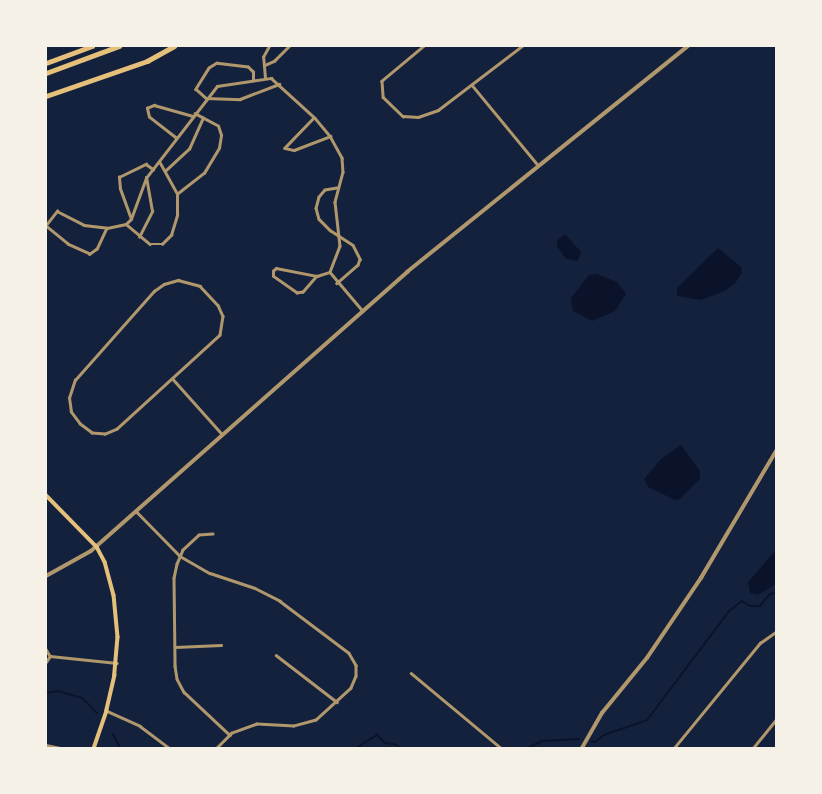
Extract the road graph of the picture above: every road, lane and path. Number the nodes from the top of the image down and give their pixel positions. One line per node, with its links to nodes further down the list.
1 (92, 46): 11 (highway)
2 (119, 46): 13 (highway)
3 (162, 46): 10 (highway)
4 (174, 46): 10 (highway)
5 (270, 46): 12 (street)
6 (289, 46): 12 (street)
7 (424, 46): 17 (street)
8 (522, 46): 17 (street)
9 (688, 46): 26 (street)
10 (156, 56): 18 (highway)
11 (46, 63)
12 (265, 65): 14 (street)
13 (46, 74)
14 (265, 78): 15 (street); 16 (street)
15 (253, 79): 19 (street); 19 (street)
16 (279, 84): 19 (street); 22 (street)
17 (472, 85): 26 (street)
18 (46, 96)
19 (206, 98): 20 (street)
20 (194, 115): 21 (street); 24 (street); 24 (street)
21 (203, 118): 28 (street); 31 (street)
22 (315, 118): 23 (street); 23 (street)
23 (330, 136): 30 (street)
24 (177, 138): 25 (street)
25 (160, 163): 27 (street); 28 (street)
26 (538, 165): 41 (street)
27 (153, 169): 29 (street); 32 (street)
28 (165, 171): 31 (street)
29 (146, 178): 32 (street); 37 (street)
30 (338, 187): 36 (street); 36 (street)
31 (177, 194): 37 (street)
32 (131, 219): 33 (street)
33 (126, 224): 35 (street); 37 (street)
34 (46, 226): 35 (street); 35 (street)
35 (107, 228)
36 (341, 236): 38 (street); 40 (street)
37 (139, 238)
38 (330, 272): 39 (street); 40 (street)
39 (317, 276): 39 (street)
40 (337, 283): 41 (street)
41 (363, 311): 43 (street)
42 (173, 379): 42 (street); 43 (street)
43 (222, 434): 46 (street)
44 (776, 451): 70 (street)
45 (46, 495): 48 (main road)
46 (136, 511): 48 (street); 49 (street)
47 (213, 534): 49 (street)
48 (97, 547): 50 (street); 58 (main road)
49 (180, 556): 53 (street); 60 (street)
50 (46, 576)
51 (776, 632): 71 (street)
52 (221, 645): 53 (street)
53 (175, 646): 63 (street)
54 (46, 649): 56 (street)
55 (276, 655): 60 (street)
56 (50, 656): 57 (street); 58 (street)
57 (46, 662)
58 (117, 663): 61 (main road)
59 (411, 673): 69 (street)
60 (337, 702): 63 (street)
61 (107, 711): 66 (main road); 67 (street)
62 (776, 720): 72 (street)
63 (230, 735): 68 (street)
64 (46, 746): 65 (street)
65 (60, 748)
66 (94, 748)
67 (169, 748)
68 (216, 748)
69 (500, 748)
70 (582, 748)
71 (674, 748)
72 (753, 748)

